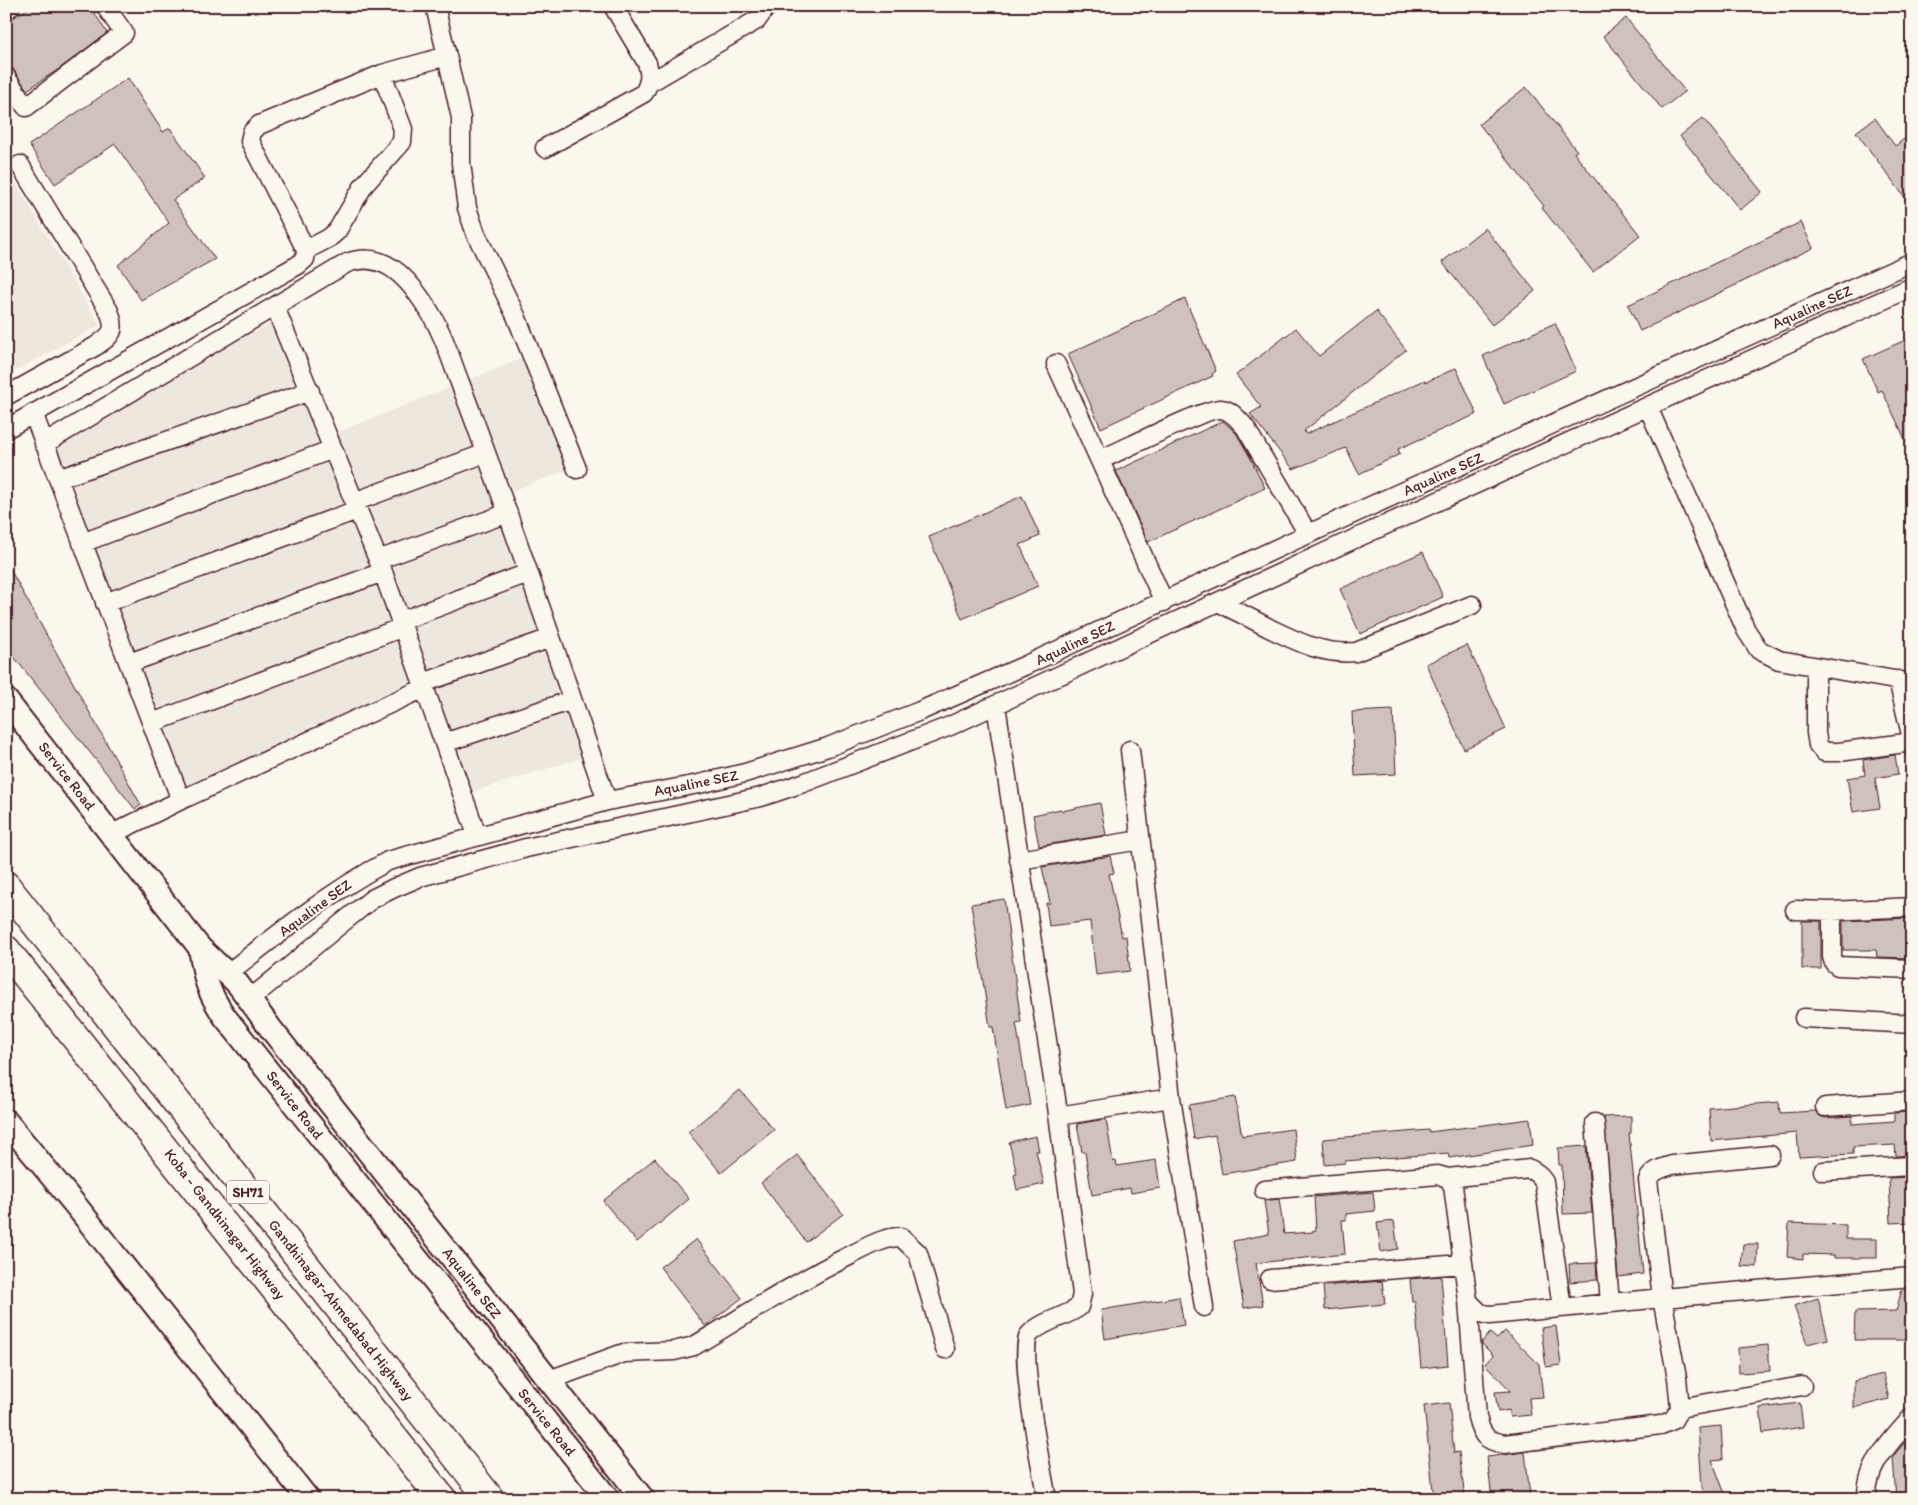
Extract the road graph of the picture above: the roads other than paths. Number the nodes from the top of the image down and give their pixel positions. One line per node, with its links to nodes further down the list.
1 (11, 6): 6 (street)
2 (105, 6): 9 (street)
3 (435, 6): 7 (street)
4 (613, 6): 10 (street)
5 (767, 6): 10 (street)
6 (6, 10)
7 (447, 56): 8 (street); 27 (street)
8 (382, 74): 13 (street); 13 (street)
9 (6, 78)
10 (649, 83): 11 (street)
11 (545, 148)
12 (20, 165): 19 (street)
13 (306, 250): 21 (street)
14 (1912, 262): 31 (street, Aqualine SEZ)
15 (1912, 287): 20 (street)
16 (274, 307): 18 (street); 23 (street); 25 (street)
17 (1056, 364): 26 (street)
18 (310, 392): 24 (street); 28 (street)
19 (6, 396)
20 (1648, 407): 36 (street); 42 (street)
21 (33, 413): 22 (street); 23 (street)
22 (6, 429)
23 (44, 444): 28 (street)
24 (333, 449): 29 (street); 32 (street)
25 (486, 452): 29 (street); 30 (street)
26 (1100, 460): 31 (street); 35 (street)
27 (578, 469)
28 (58, 479): 32 (street)
29 (356, 506): 33 (street); 37 (street)
30 (508, 514): 33 (street); 34 (street)
31 (1308, 534): 35 (street, Aqualine SEZ)
32 (82, 543): 37 (street)
33 (380, 566): 39 (street); 41 (street)
34 (528, 573): 39 (street); 40 (street)
35 (1164, 602): 53 (street, Aqualine SEZ)
36 (1218, 602): 38 (street); 47 (street)
37 (106, 603): 41 (street)
38 (1472, 605)
39 (402, 624): 44 (street); 48 (street)
40 (551, 638): 44 (street); 46 (street)
41 (129, 663): 48 (street)
42 (1816, 667): 43 (street); 49 (street)
43 (1905, 682): 49 (street)
44 (423, 686): 50 (street); 52 (street)
45 (6, 700): 54 (street, Service Road)
46 (572, 700): 50 (street); 53 (street)
47 (996, 705): 57 (street); 66 (street)
48 (152, 723): 52 (street)
49 (1912, 740)
50 (444, 744): 55 (street)
51 (1130, 750): 56 (street)
52 (181, 800): 54 (street)
53 (607, 801): 55 (street, Aqualine SEZ)
54 (112, 834): 62 (street, Service Road)
55 (477, 835): 65 (street, Aqualine SEZ)
56 (1140, 840): 57 (street); 69 (street)
57 (1019, 860): 72 (street)
58 (6, 886): 95 (main road, Gandhinagar-Ahmedabad Highway / SH71)
59 (1912, 906): 61 (street)
60 (1795, 910): 61 (street)
61 (1832, 911): 64 (street)
62 (200, 948): 65 (street, Aqualine SEZ); 96 (street, Service Road)
63 (6, 950): 94 (main road, Koba - Gandhinagar Highway / SH71)
64 (1912, 969)
65 (227, 974): 66 (street, Aqualine SEZ)
66 (249, 1000): 89 (street, Aqualine SEZ)
67 (1804, 1018): 68 (street)
68 (1912, 1024)
69 (1171, 1098): 72 (street); 86 (street)
70 (1912, 1101): 71 (street)
71 (1825, 1107)
72 (1058, 1116): 98 (street)
73 (6, 1122): 93 (street)
74 (1595, 1123): 85 (street)
75 (1770, 1155): 83 (street)
76 (1912, 1166): 77 (street)
77 (1823, 1171)
78 (1448, 1178): 79 (street); 80 (street); 87 (street)
79 (1264, 1190)
80 (1462, 1264): 82 (street); 84 (street)
81 (1912, 1278): 83 (street)
82 (1270, 1279)
83 (1662, 1298): 85 (street); 91 (street)
84 (1468, 1302): 87 (street); 91 (street)
85 (1610, 1303): 87 (street)
86 (1204, 1307)
87 (1562, 1308)
88 (945, 1349): 89 (street)
89 (549, 1380): 97 (street, Aqualine SEZ)
90 (1802, 1386): 91 (street)
91 (1680, 1408)
92 (1912, 1417): 99 (street)
93 (308, 1499)
94 (442, 1499)
95 (490, 1499)
96 (608, 1499)
97 (643, 1499)
98 (1046, 1499)
99 (1867, 1499)

